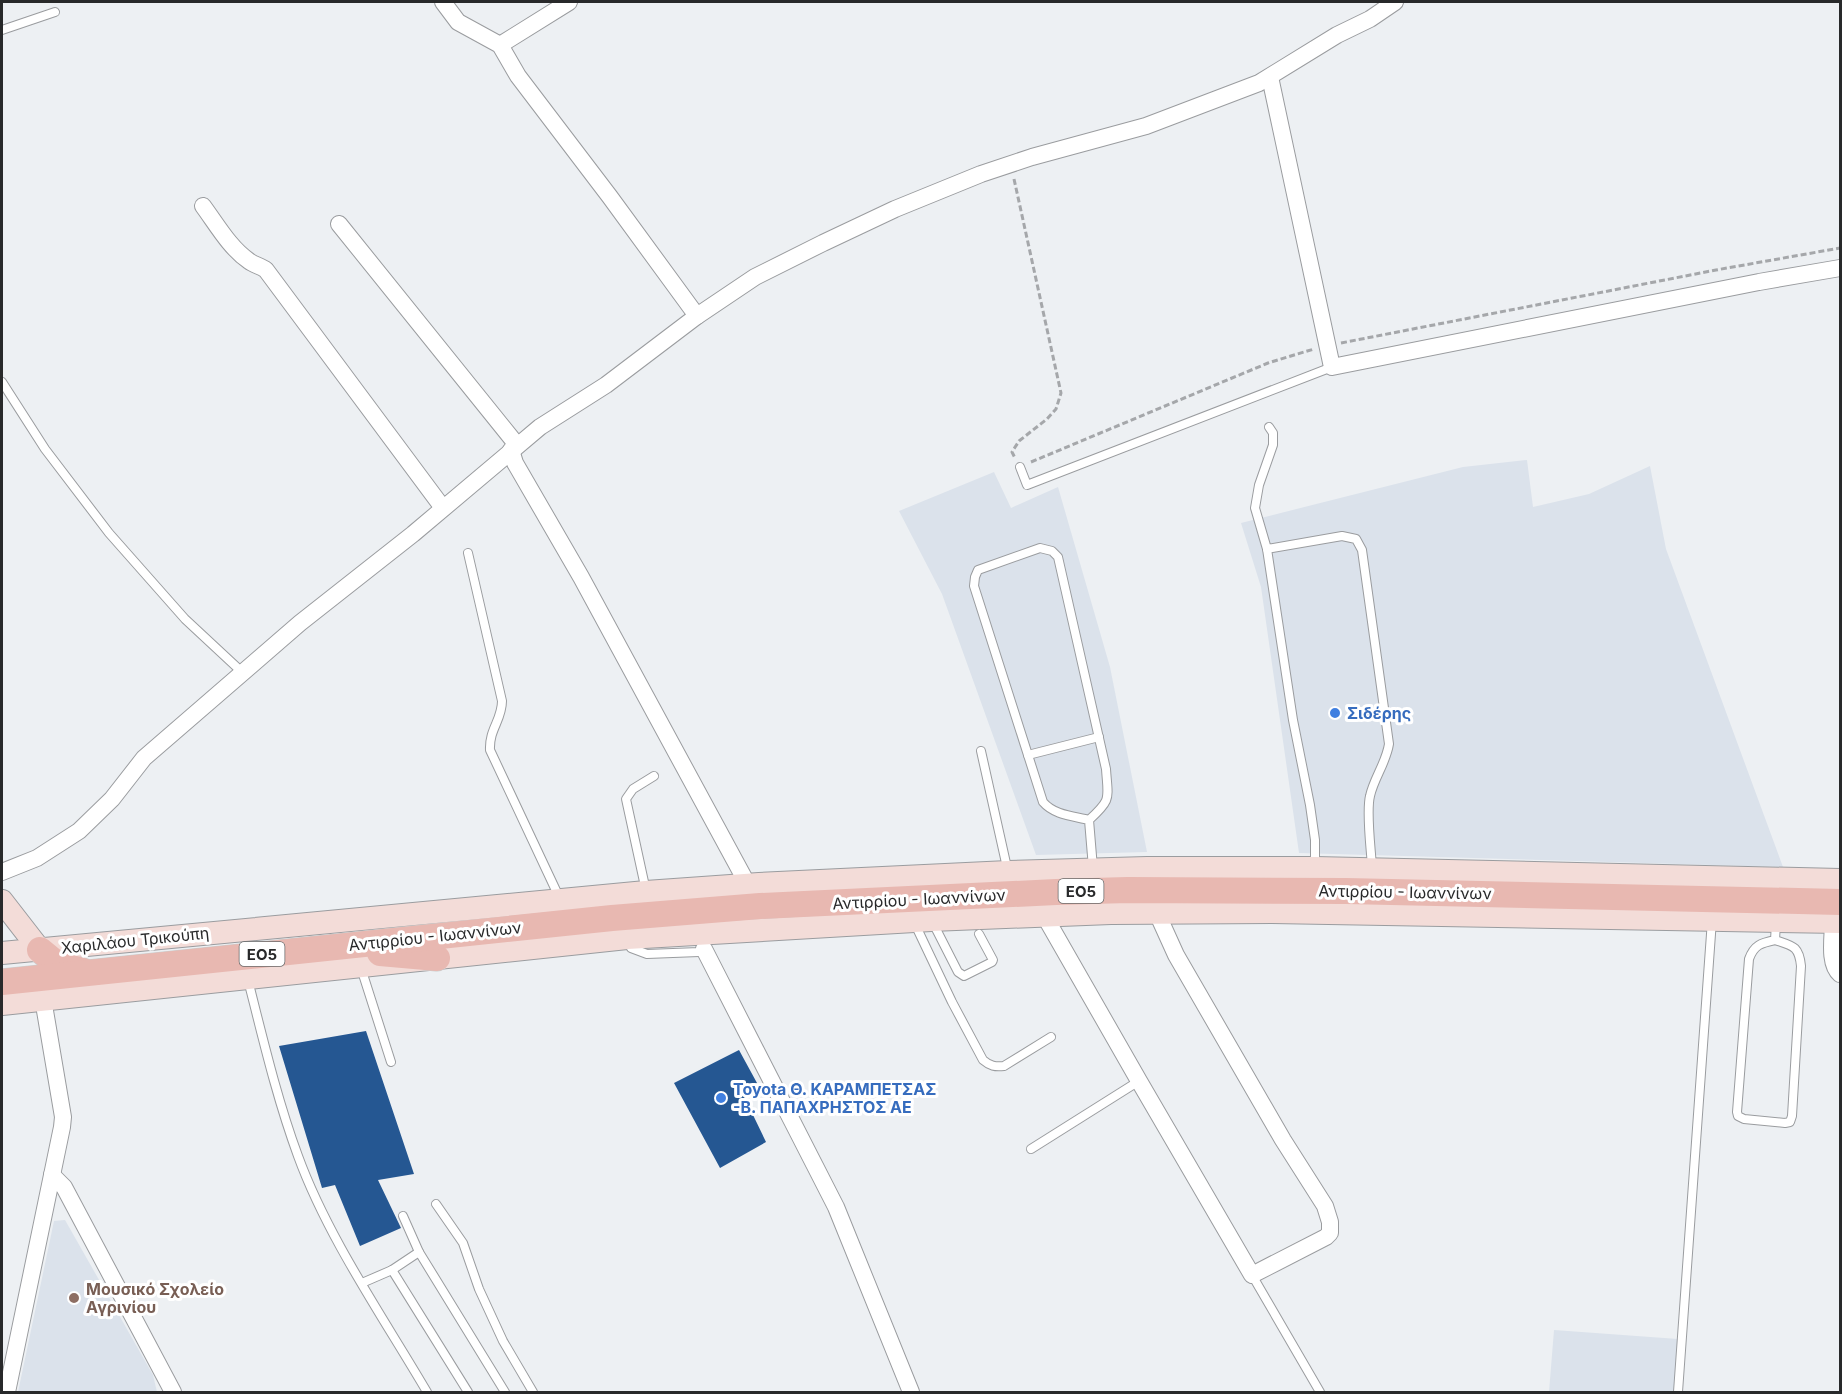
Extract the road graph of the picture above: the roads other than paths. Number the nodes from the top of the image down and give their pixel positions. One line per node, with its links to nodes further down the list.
1 (443, 2): 6 (street)
2 (569, 2): 6 (street)
3 (1395, 2): 7 (street)
4 (55, 12): 5 (lane)
5 (2, 30)
6 (500, 45): 11 (street)
7 (1270, 77): 11 (street); 12 (street)
8 (203, 206): 17 (street)
9 (339, 224): 15 (street)
10 (1840, 268): 12 (street)
11 (697, 316): 15 (street)
12 (1332, 367): 16 (lane)
13 (2, 382): 20 (lane)
14 (1269, 427): 18 (lane)
15 (514, 448): 17 (street); 32 (street)
16 (1020, 467)
17 (443, 508): 20 (street)
18 (1266, 549): 26 (lane); 27 (lane)
19 (468, 553): 34 (lane)
20 (243, 673): 29 (street)
21 (1099, 737): 23 (lane); 23 (lane); 25 (lane)
22 (981, 751): 30 (lane)
23 (1028, 755): 25 (lane)
24 (654, 776): 33 (lane)
25 (1089, 820): 28 (lane)
26 (1315, 868): 27 (street, Χαριλάου Τρικούπη); 28 (street, Χαριλάου Τρικούπη)
27 (1372, 869): 31 (street, Χαριλάου Τρικούπη)
28 (1093, 870): 30 (street, Χαριλάου Τρικούπη)
29 (2, 872)
30 (1008, 872): 32 (street, Χαριλάου Τρικούπη)
31 (1840, 880)
32 (748, 885): 33 (street, Χαριλάου Τρικούπη)
33 (646, 892): 34 (street, Χαριλάου Τρικούπη)
34 (560, 899): 45 (street, Χαριλάου Τρικούπη)
35 (2, 901): 45 (street)
36 (1157, 913): 37 (street); 39 (street); 64 (street)
37 (1044, 915): 40 (street); 57 (street)
38 (1838, 915): 41 (street); 44 (main road, Αντιρρίου - Ιωαννίνων / ΕΟ5); 50 (street)
39 (1712, 920): 41 (street); 74 (lane)
40 (922, 921): 42 (lane); 43 (street); 55 (lane)
41 (1775, 931): 41 (lane)
42 (979, 934)
43 (706, 941): 47 (street); 72 (street)
44 (323, 948): 47 (main road); 49 (main road, Αντιρρίου - Ιωαννίνων / ΕΟ5)
45 (40, 950): 46 (street, Χαριλάου Τρικούπη); 49 (main road)
46 (2, 953)
47 (437, 958): 48 (street)
48 (361, 967): 51 (street); 56 (lane)
49 (89, 973): 52 (main road, Αντιρρίου - Ιωαννίνων / ΕΟ5)
50 (1840, 974)
51 (248, 978): 53 (street); 65 (lane)
52 (2, 982)
53 (43, 999): 54 (street); 59 (street)
54 (2, 1004)
55 (1051, 1037)
56 (391, 1062)
57 (1138, 1082): 58 (lane); 64 (street)
58 (1031, 1149)
59 (52, 1175): 66 (street); 67 (street)
60 (436, 1204): 71 (lane)
61 (403, 1216): 62 (lane)
62 (419, 1252): 63 (lane); 70 (lane)
63 (392, 1269): 65 (lane); 69 (lane)
64 (1252, 1275): 73 (lane)
65 (362, 1283): 68 (lane)
66 (6, 1392)
67 (173, 1392)
68 (427, 1392)
69 (468, 1392)
70 (505, 1392)
71 (533, 1392)
72 (911, 1392)
73 (1320, 1392)
74 (1678, 1392)

